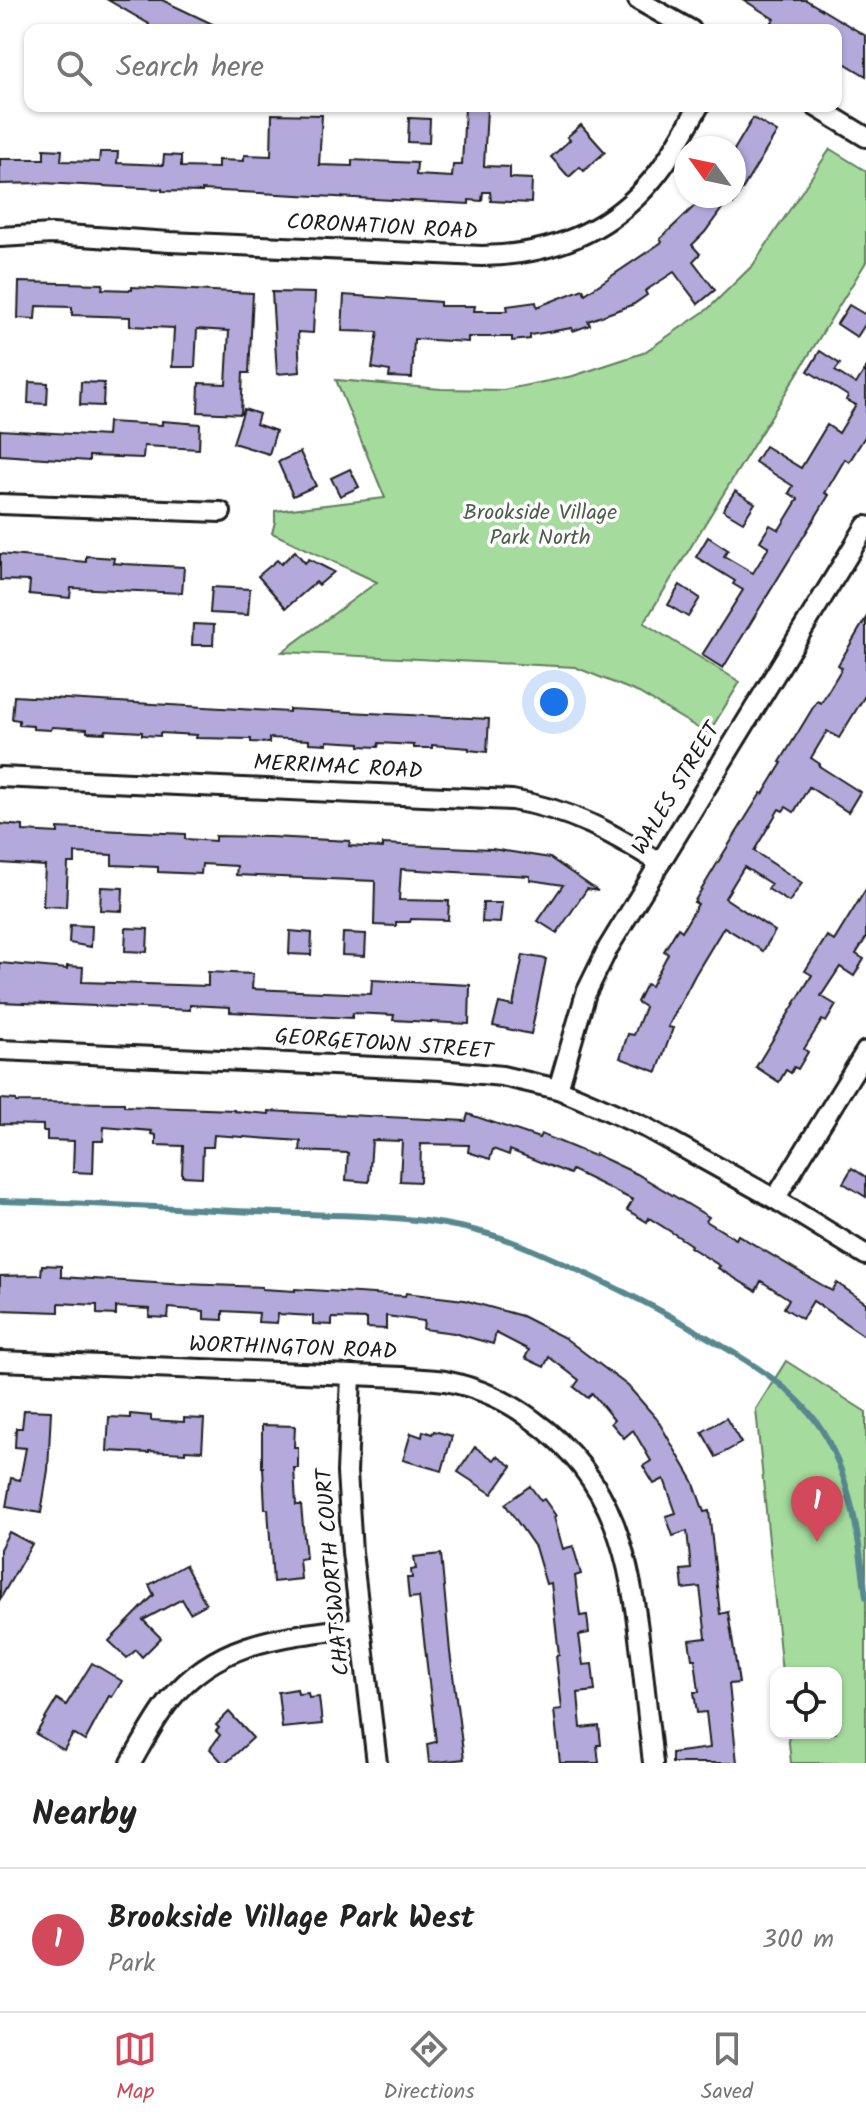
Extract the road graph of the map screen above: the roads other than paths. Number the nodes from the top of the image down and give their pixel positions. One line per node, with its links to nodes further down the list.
1 (638, 0): 2 (street)
2 (680, 24)
3 (695, 112): 6 (street, CORONATION ROAD)
4 (825, 112): 5 (street)
5 (866, 137)
6 (0, 237)
7 (0, 504): 8 (street)
8 (221, 512)
9 (866, 526): 11 (street, WALES STREET)
10 (0, 777): 11 (street, MERRIMAC ROAD)
11 (660, 863): 14 (street, WALES STREET)
12 (0, 1050): 14 (street, GEORGETOWN STREET)
13 (866, 1051): 15 (street)
14 (558, 1089): 15 (street, GEORGETOWN STREET)
15 (775, 1199): 16 (street, GEORGETOWN STREET)
16 (866, 1255)
17 (0, 1361): 18 (street, WORTHINGTON ROAD)
18 (351, 1376): 19 (street, CHATSWORTH COURT); 22 (street, WORTHINGTON ROAD)
19 (361, 1627): 20 (street); 21 (street, CHATSWORTH COURT)
20 (131, 1763)
21 (377, 1763)
22 (653, 1763)

